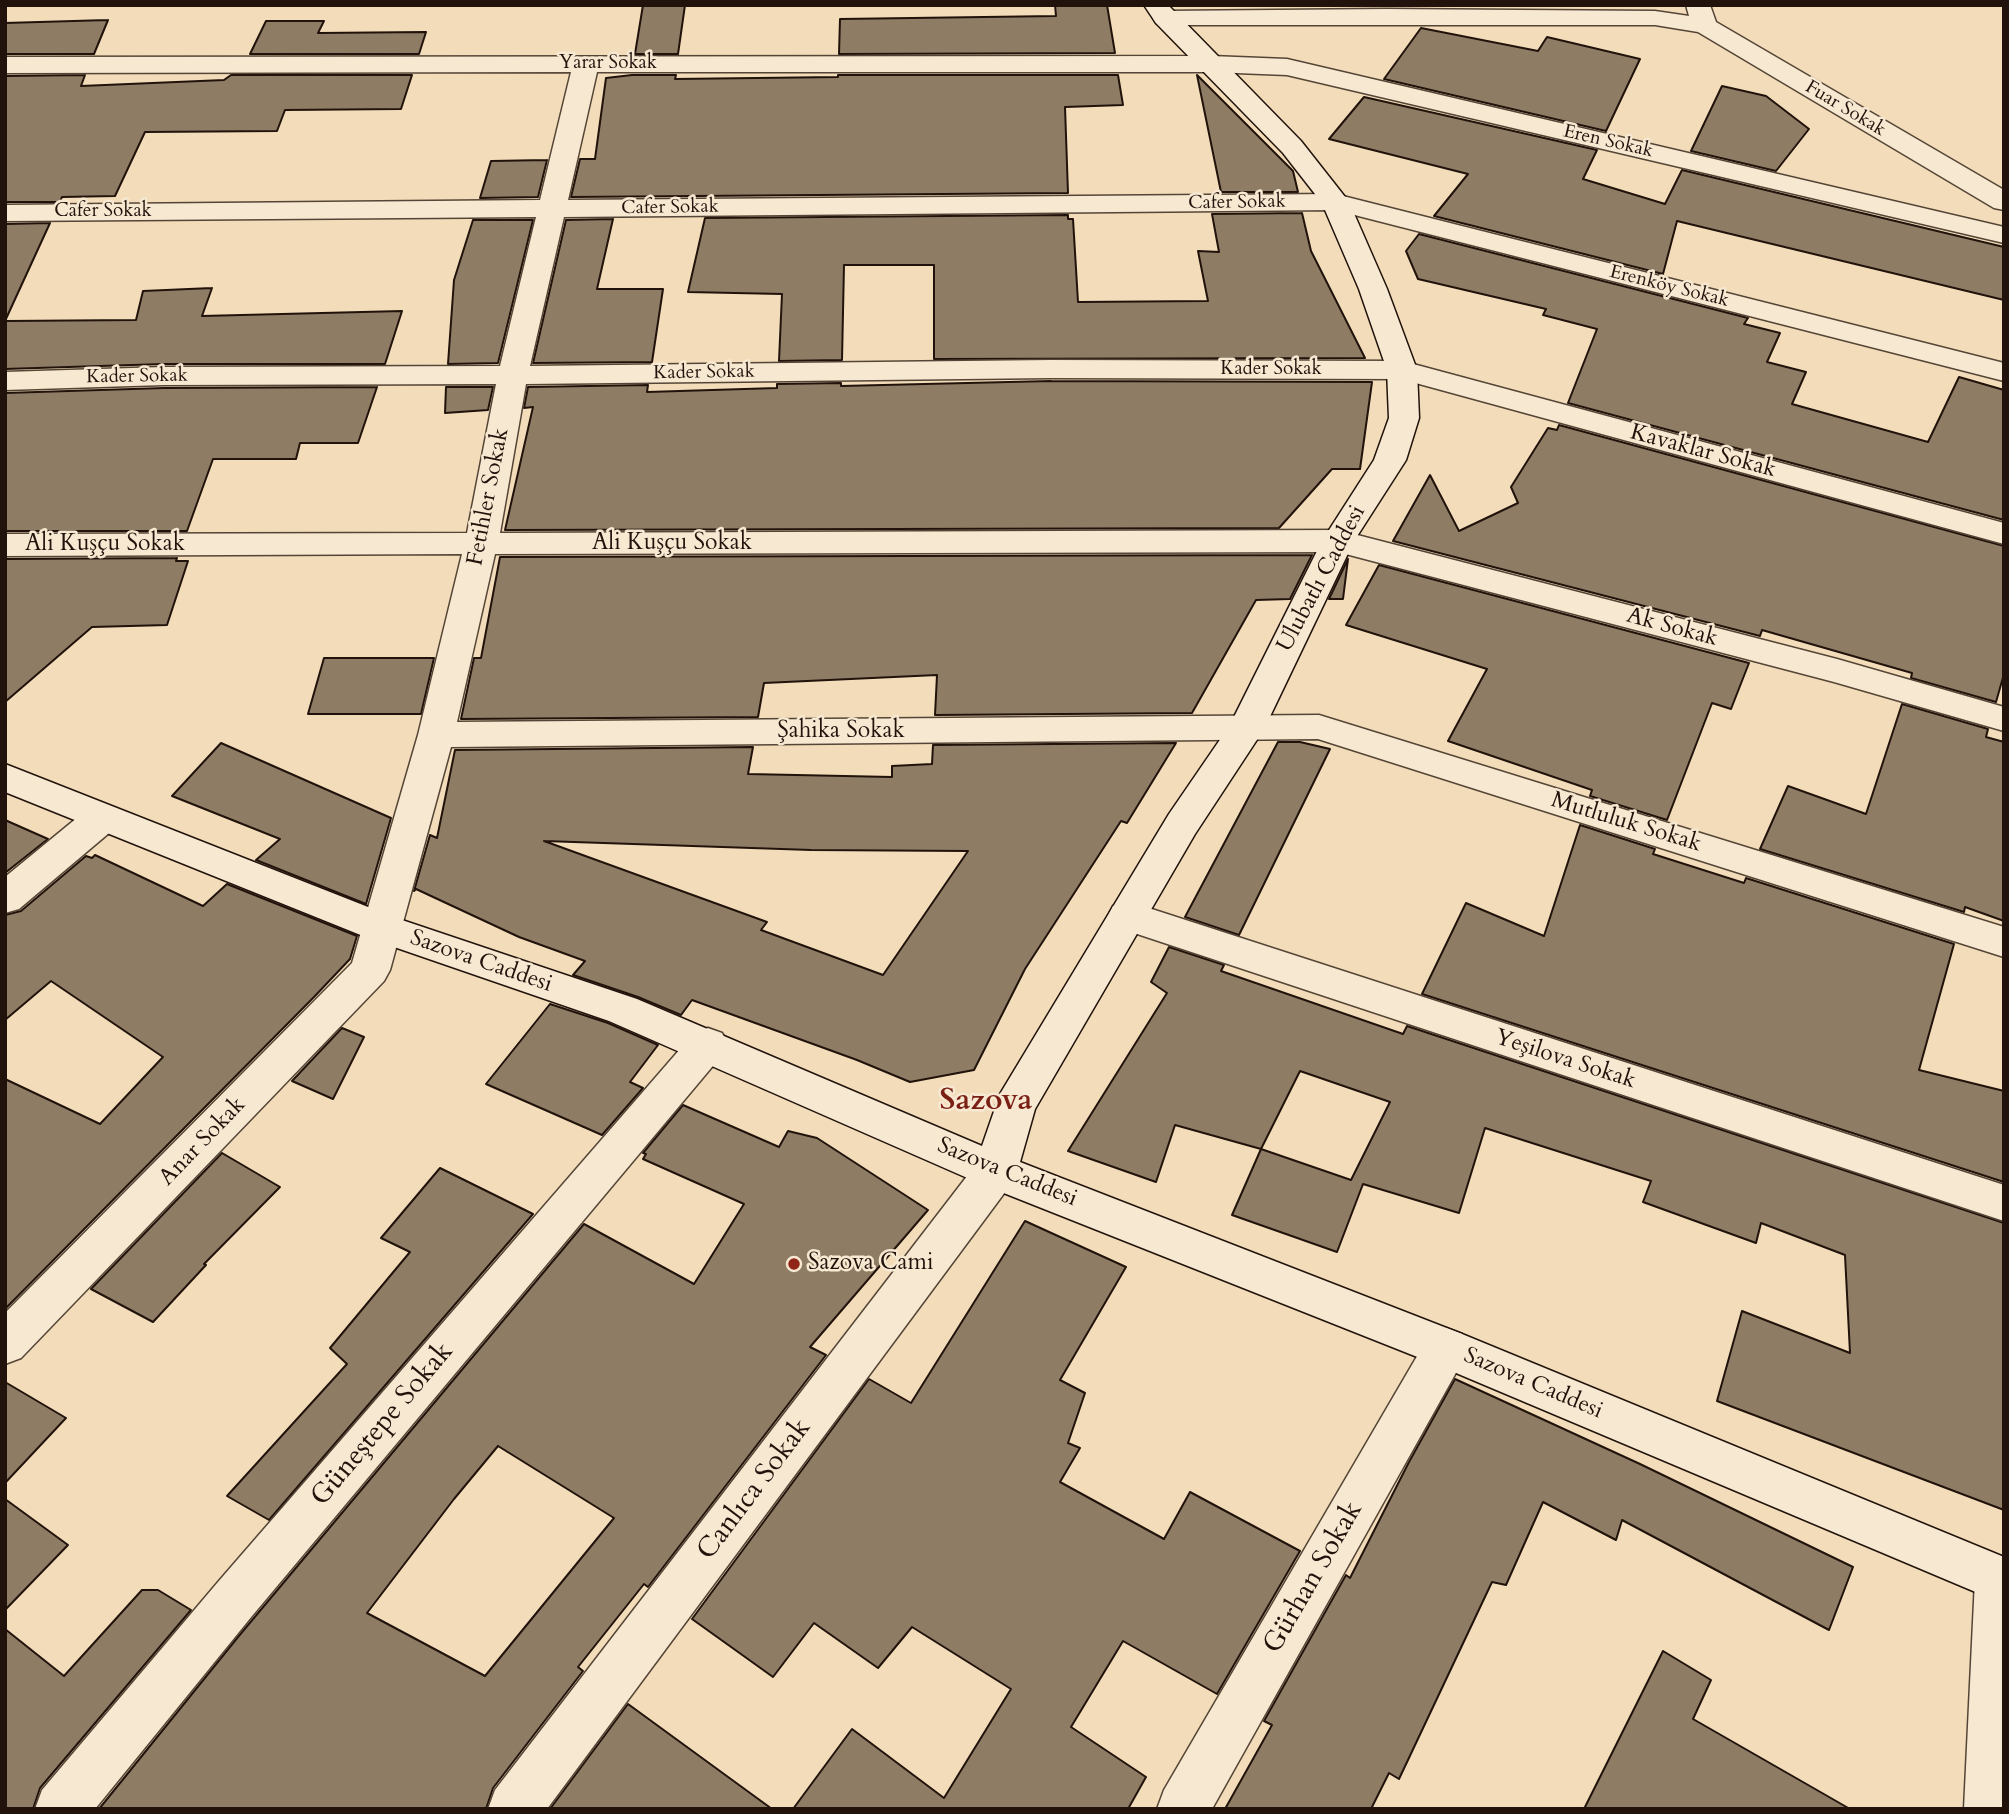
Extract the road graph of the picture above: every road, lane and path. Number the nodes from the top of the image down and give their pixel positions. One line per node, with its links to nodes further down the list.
1 (1161, 12): 2 (street); 5 (street, Ulubatlı Caddesi)
2 (1387, 16): 3 (street); 7 (street)
3 (1701, 16): 9 (street, Fuar Sokak)
4 (586, 64): 5 (street, Yarar Sokak); 6 (street, Yarar Sokak); 10 (street, Fetihler Sokak)
5 (1210, 64): 7 (street, Eren Sokak); 8 (street, Ulubatlı Caddesi)
6 (5, 65)
7 (1287, 67): 12 (street, Eren Sokak)
8 (1335, 202): 10 (street, Cafer Sokak); 13 (street, Ulubatlı Caddesi); 14 (street, Erenköy Sokak)
9 (2004, 202)
10 (553, 209): 11 (street, Cafer Sokak); 15 (street, Fetihler Sokak)
11 (5, 213)
12 (2004, 235)
13 (1402, 370): 15 (street, Kader Sokak); 17 (street, Kavaklar Sokak); 18 (street, Ulubatlı Caddesi)
14 (2004, 372)
15 (513, 375): 16 (street, Kader Sokak); 20 (street, Fetihler Sokak)
16 (5, 381)
17 (2004, 534)
18 (1338, 541): 20 (street, Ali Kuşçu Sokak); 21 (street, Ak Sokak); 22 (street, Ulubatlı Caddesi)
19 (5, 545): 20 (street, Ali Kuşçu Sokak)
20 (481, 545): 23 (street, Fetihler Sokak)
21 (2004, 719)
22 (1246, 729): 23 (street, Şahika Sokak); 27 (street, Ulubatlı Caddesi); 29 (street, Mutluluk Sokak)
23 (436, 734): 28 (street, Fetihler Sokak)
24 (5, 777): 25 (street, Sazova Caddesi)
25 (102, 818): 26 (street); 28 (street, Sazova Caddesi)
26 (5, 900)
27 (1127, 916): 31 (street, Ulubatlı Caddesi); 32 (street, Yeşilova Sokak)
28 (383, 928): 30 (street, Sazova Caddesi); 33 (street, Anar Sokak)
29 (2004, 942)
30 (708, 1044): 31 (street, Sazova Caddesi); 36 (street, Güneştepe Sokak)
31 (996, 1171): 34 (street, Sazova Caddesi); 37 (street, Canlıca Sokak)
32 (2004, 1203)
33 (5, 1345)
34 (1446, 1348): 35 (street, Sazova Caddesi); 38 (street, Gürhan Sokak)
35 (2002, 1580): 39 (street)
36 (61, 1809)
37 (514, 1809)
38 (1183, 1809)
39 (1990, 1809)

